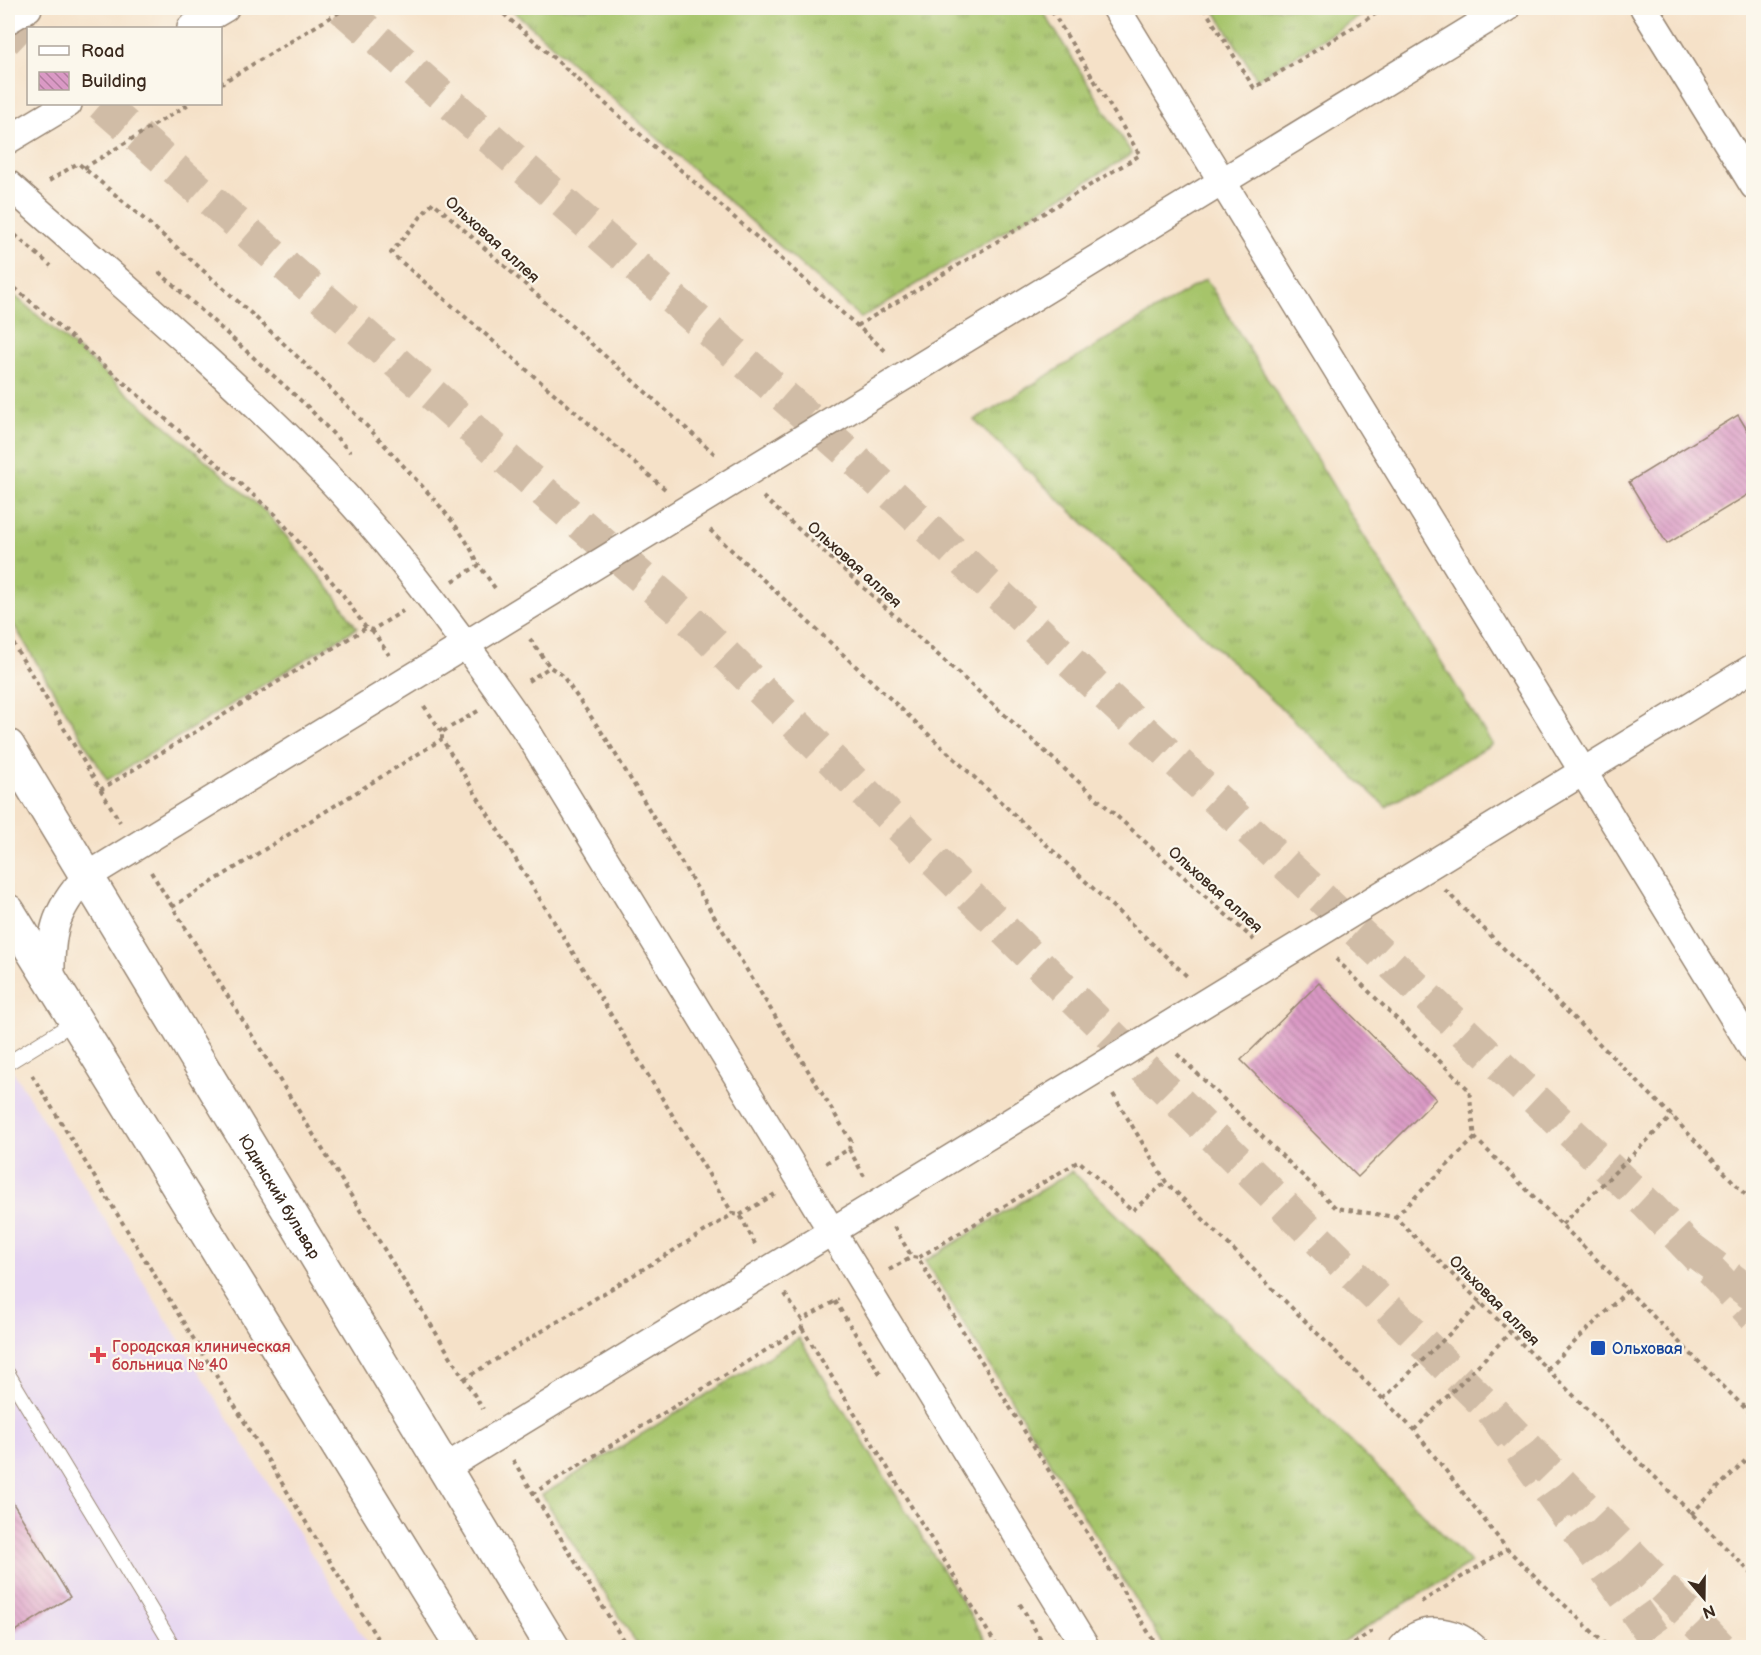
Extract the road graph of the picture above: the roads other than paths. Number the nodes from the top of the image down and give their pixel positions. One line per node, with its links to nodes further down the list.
1 (28, 8): 6 (street)
2 (225, 8): 7 (street)
3 (1116, 8): 10 (street)
4 (1506, 8): 10 (street)
5 (1644, 8): 11 (street)
6 (8, 20)
7 (193, 27)
8 (66, 105): 9 (street)
9 (8, 140)
10 (1223, 181): 13 (street); 16 (street)
11 (1754, 186)
12 (15, 190): 13 (street)
13 (466, 645): 17 (street); 23 (street)
14 (1754, 667): 16 (street)
15 (8, 746): 17 (street, Юдинский бульвар)
16 (1584, 771): 21 (street); 23 (street)
17 (86, 877): 19 (street); 25 (street, Юдинский бульвар)
18 (8, 911): 19 (street)
19 (51, 982): 20 (street)
20 (76, 1021): 22 (lane); 27 (street)
21 (1754, 1051)
22 (8, 1063)
23 (831, 1231): 25 (street); 29 (street)
24 (8, 1374): 26 (lane)
25 (445, 1468): 28 (street, Юдинский бульвар)
26 (174, 1647)
27 (463, 1647)
28 (553, 1647)
29 (1086, 1647)
30 (1402, 1647): 31 (street)
31 (1474, 1647)

